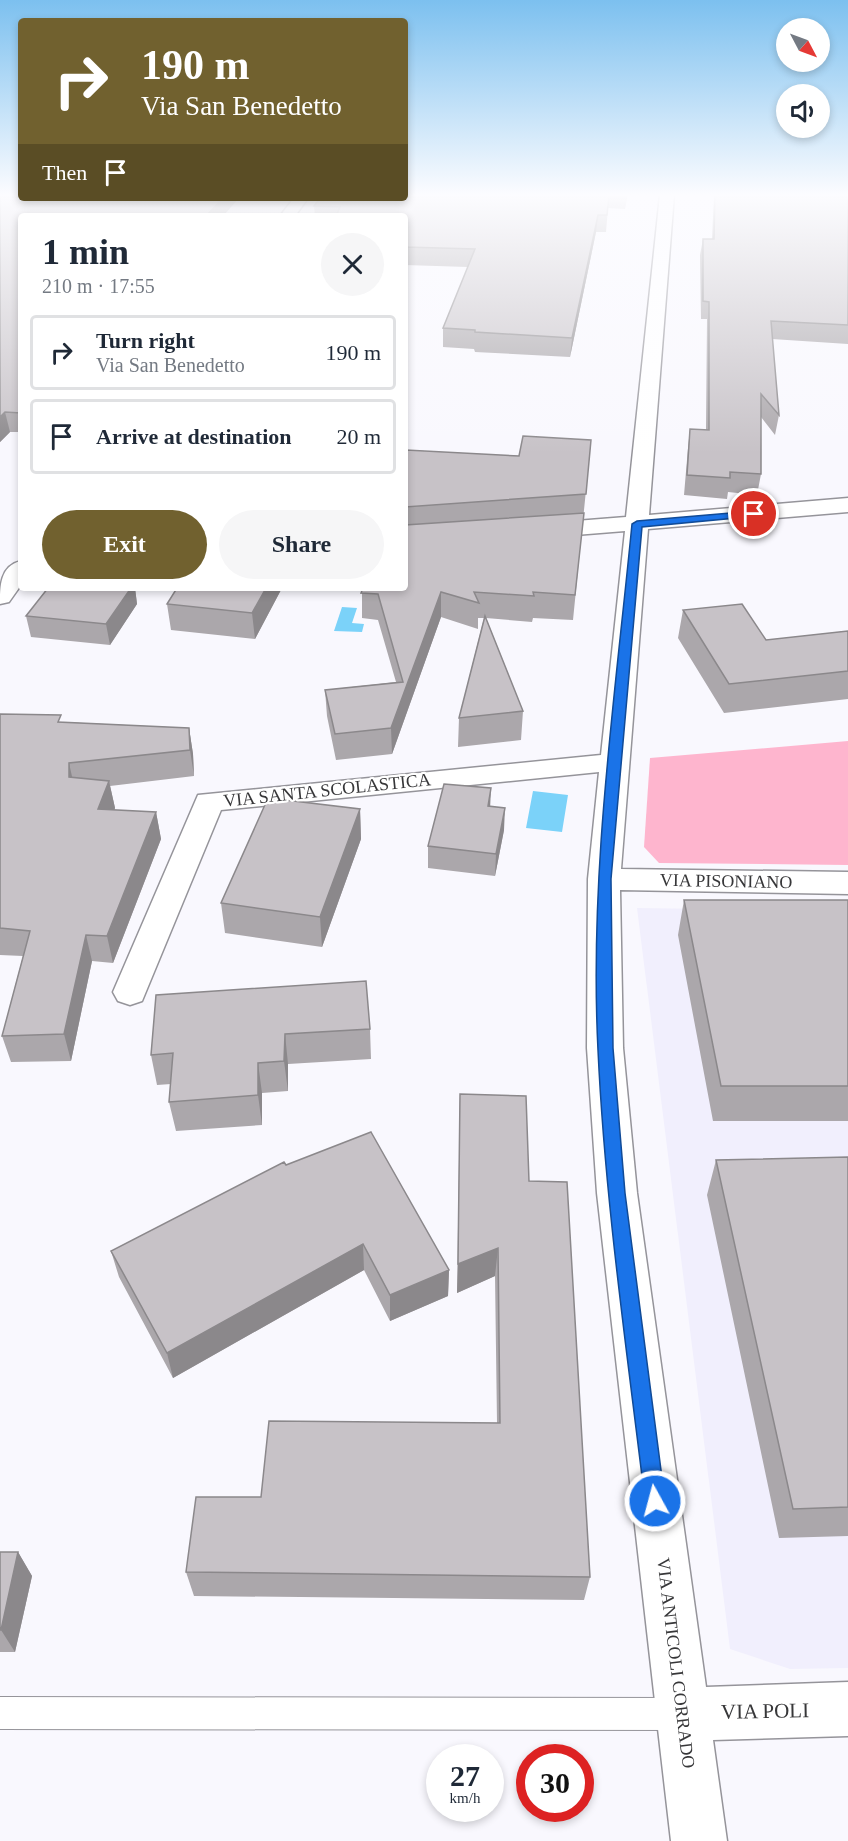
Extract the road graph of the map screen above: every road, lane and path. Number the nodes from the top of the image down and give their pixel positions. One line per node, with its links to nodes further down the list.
1 (659, 281): 3 (street, VIA ANTICOLI CORRADO)
2 (848, 505): 3 (street)
3 (637, 524): 4 (street); 7 (street, VIA ANTICOLI CORRADO)
4 (521, 532)
5 (18, 572): 6 (street)
6 (0, 597)
7 (615, 762): 8 (street, VIA ANTICOLI CORRADO); 10 (street, VIA SANTA SCOLASTICA)
8 (604, 879): 9 (street, VIA PISONIANO); 13 (street, VIA ANTICOLI CORRADO)
9 (848, 883)
10 (130, 992)
11 (848, 1709): 13 (street, VIA POLI)
12 (0, 1713): 13 (lane)
13 (681, 1714): 14 (street, VIA ANTICOLI CORRADO)
14 (699, 1841)

